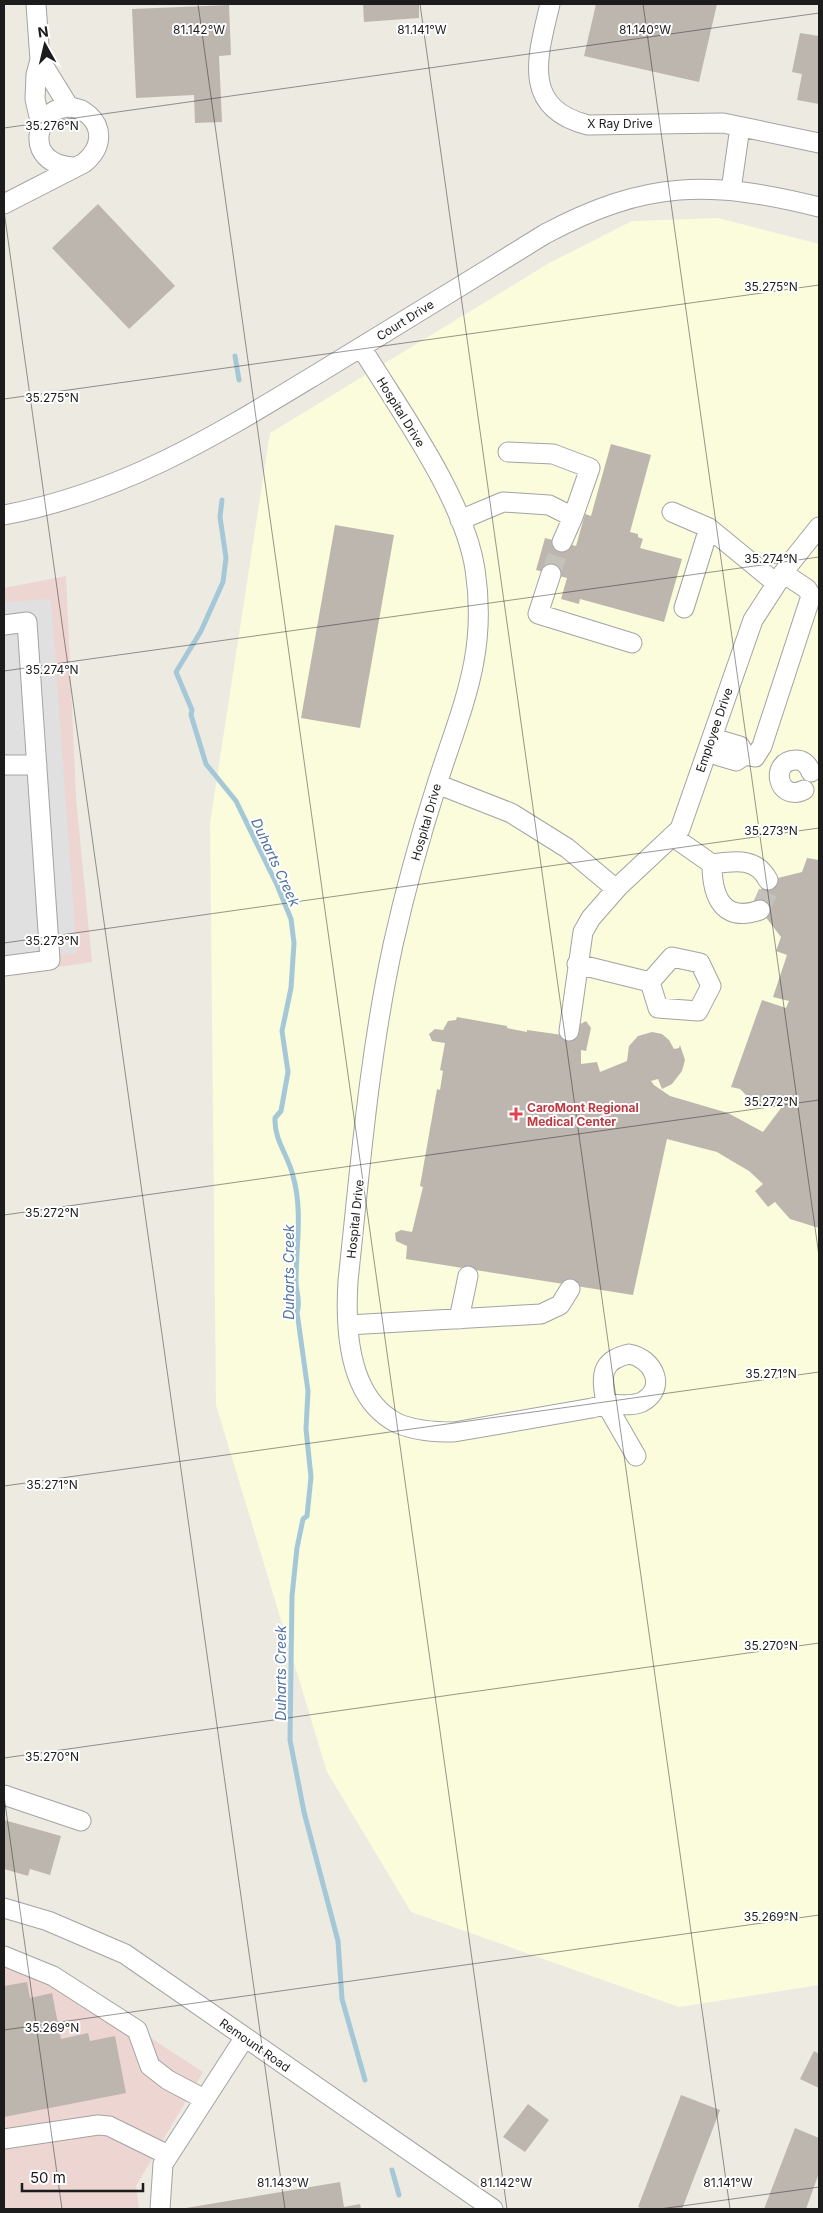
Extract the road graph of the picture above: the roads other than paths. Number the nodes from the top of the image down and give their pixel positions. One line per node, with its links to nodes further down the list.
1 (36, 4): 3 (street)
2 (550, 4): 6 (street, X Ray Drive)
3 (40, 60): 4 (street); 5 (street)
4 (69, 107): 5 (street); 9 (street)
5 (41, 125): 8 (street)
6 (740, 127): 7 (street, X Ray Drive); 10 (street)
7 (819, 143)
8 (42, 150): 9 (street); 11 (street)
9 (73, 167): 11 (street)
10 (731, 190): 13 (street, Court Drive); 14 (street, Court Drive)
11 (26, 191): 12 (street)
12 (4, 204)
13 (819, 207)
14 (361, 347): 17 (street, Court Drive); 19 (street, Hospital Drive)
15 (508, 452): 18 (street)
16 (672, 512): 21 (street)
17 (4, 515)
18 (573, 517): 19 (street); 22 (street)
19 (460, 520): 34 (street, Hospital Drive)
20 (819, 527): 24 (street, Employee Drive)
21 (709, 528): 24 (street); 25 (street)
22 (562, 542)
23 (552, 574): 27 (street)
24 (780, 578): 28 (street, Employee Drive); 29 (street)
25 (684, 608)
26 (4, 624): 31 (street)
27 (632, 644)
28 (712, 746): 29 (street); 36 (street, Employee Drive)
29 (750, 756): 32 (street)
30 (4, 765): 31 (street)
31 (37, 765): 42 (street)
32 (781, 768): 33 (street); 35 (street)
33 (811, 772)
34 (438, 784): 39 (street); 48 (street, Hospital Drive)
35 (804, 790)
36 (672, 836): 37 (street); 39 (street, Employee Drive)
37 (712, 864): 38 (street); 40 (street)
38 (768, 880)
39 (616, 889): 41 (street, Employee Drive)
40 (760, 910)
41 (577, 964): 43 (street); 44 (street, Employee Drive)
42 (4, 966)
43 (650, 982)
44 (569, 1031)
45 (468, 1276): 47 (street)
46 (570, 1289): 47 (street)
47 (459, 1319): 48 (street)
48 (348, 1326): 49 (street, Hospital Drive)
49 (636, 1456)
50 (4, 1795): 51 (street)
51 (81, 1821)
52 (4, 1908): 54 (street, Remount Road)
53 (4, 1956): 55 (street)
54 (245, 2037): 55 (street); 59 (street, Remount Road)
55 (204, 2100): 57 (street)
56 (4, 2140): 57 (street)
57 (168, 2155): 58 (street)
58 (160, 2209)
59 (493, 2209)

